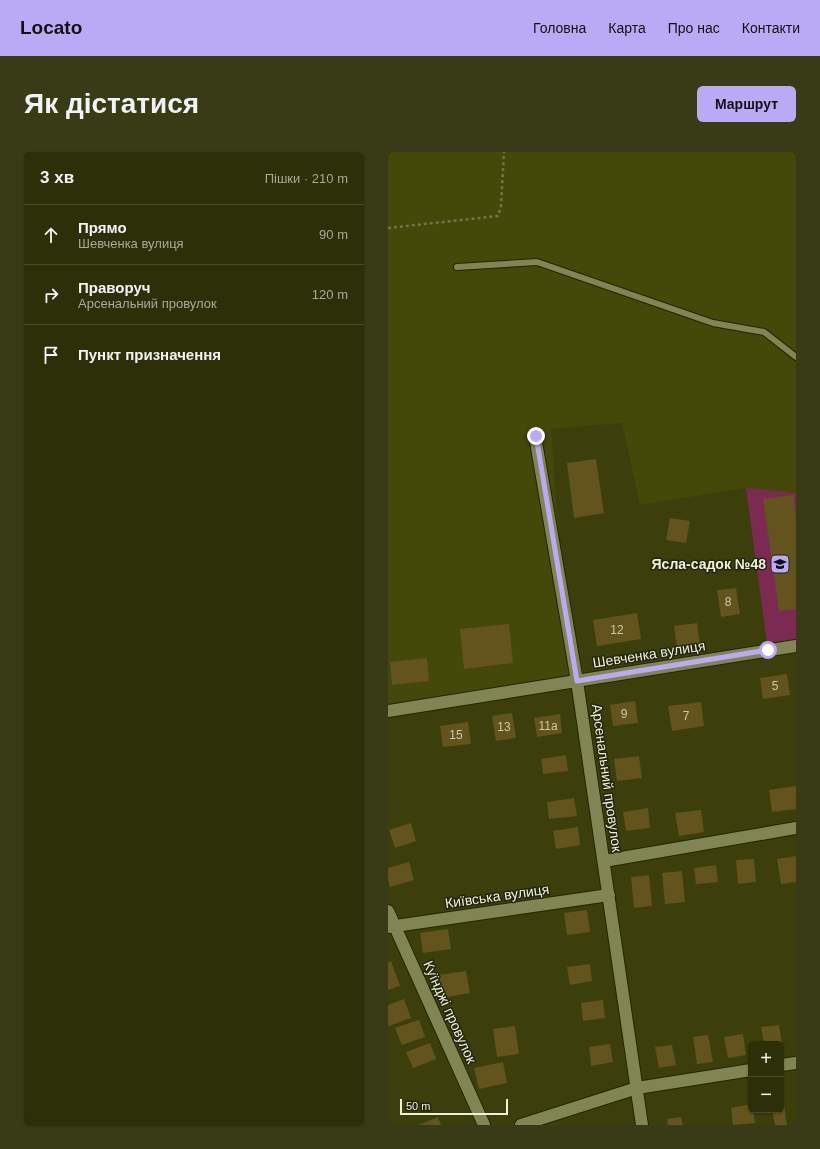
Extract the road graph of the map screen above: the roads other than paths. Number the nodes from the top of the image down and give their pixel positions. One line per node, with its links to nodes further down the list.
1 (457, 267): 2 (lane)
2 (796, 357)
3 (536, 436): 5 (street, Арсенальний провулок)
4 (796, 646): 5 (street, Шевченка вулиця)
5 (577, 681): 6 (street, Шевченка вулиця); 8 (street, Арсенальний провулок)
6 (388, 711)
7 (796, 828): 8 (street)
8 (604, 861): 9 (street, Арсенальний провулок)
9 (609, 895): 11 (street, Київська вулиця); 15 (street, Арсенальний провулок)
10 (388, 911): 11 (street, Куїнджі провулок)
11 (391, 927): 16 (street, Куїнджі провулок)
12 (796, 1063): 13 (street)
13 (784, 1065)
14 (748, 1070): 15 (street)
15 (637, 1088): 17 (street); 18 (street, Арсенальний провулок)
16 (484, 1125)
17 (521, 1125)
18 (642, 1125)

